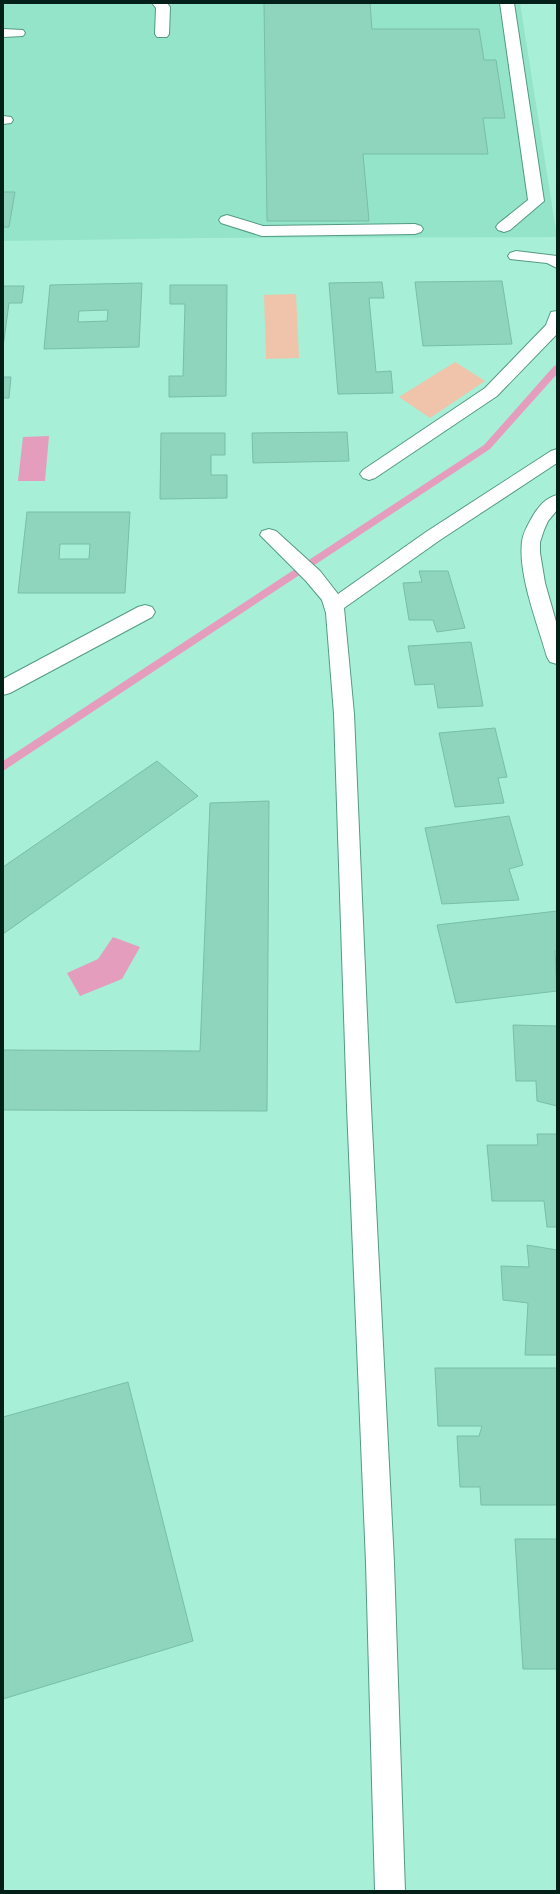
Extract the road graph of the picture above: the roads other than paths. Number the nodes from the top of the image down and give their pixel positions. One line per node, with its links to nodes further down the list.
1 (159, 3): 5 (street)
2 (507, 3): 7 (street)
3 (3, 33): 4 (street)
4 (18, 33)
5 (162, 34)
6 (227, 220): 8 (street)
7 (504, 227)
8 (415, 229)
9 (516, 256): 10 (street)
10 (557, 263)
11 (557, 316): 13 (street)
12 (557, 455): 16 (street)
13 (369, 474)
14 (554, 503): 18 (street)
15 (269, 535): 16 (street)
16 (334, 606): 20 (street)
17 (145, 612): 19 (street)
18 (556, 646)
19 (3, 688)
20 (390, 1891)

